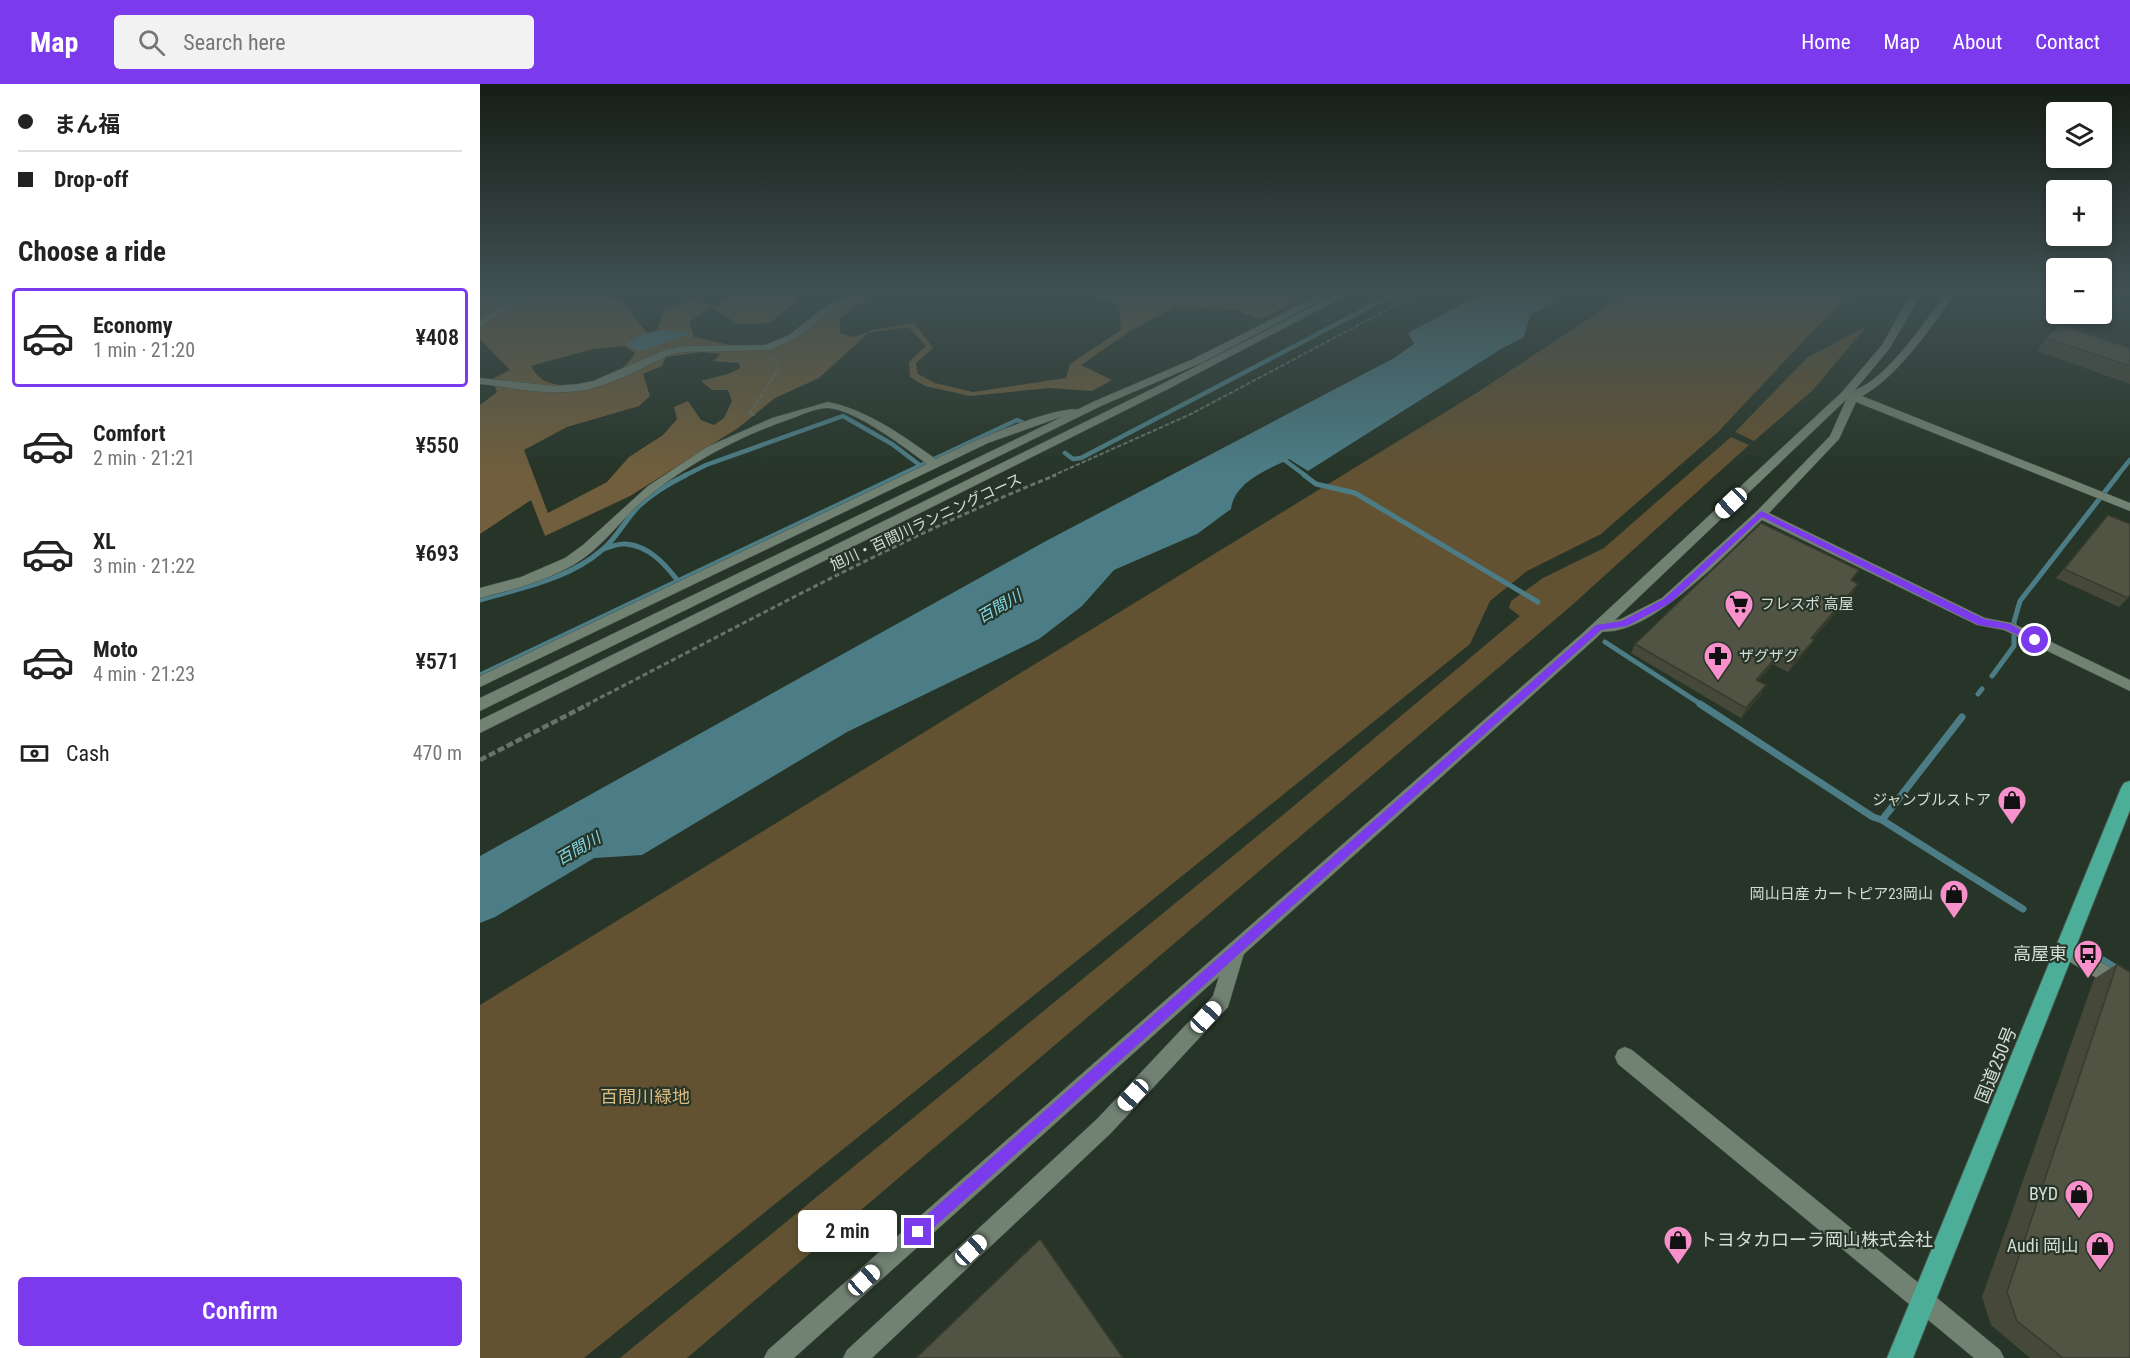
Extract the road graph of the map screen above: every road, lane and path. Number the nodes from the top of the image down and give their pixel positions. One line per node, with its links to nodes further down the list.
1 (666, 353): 8 (street)
2 (770, 353): 11 (path)
3 (1214, 353): 10 (street)
4 (1229, 353): 20 (street)
5 (1306, 353): 21 (path, 旭川・百間川ランニングコース)
6 (1881, 353): 9 (street)
7 (1903, 353): 9 (street)
8 (480, 381)
9 (1850, 395): 13 (street); 14 (street); 16 (street)
10 (1081, 412): 12 (street); 19 (street)
11 (776, 419): 12 (street); 15 (street)
12 (932, 462): 17 (street)
13 (2130, 507)
14 (1761, 514): 16 (street); 18 (street)
15 (480, 593)
16 (1599, 627): 23 (street)
17 (480, 681)
18 (2130, 686)
19 (480, 705)
20 (480, 727)
21 (480, 760)
22 (2130, 788): 24 (highway, 国道250号)
23 (1236, 950): 28 (street); 29 (street)
24 (2066, 950): 25 (street); 27 (highway, 国道250号)
25 (2130, 989)
26 (1625, 1056): 27 (street)
27 (1923, 1301): 30 (highway, 国道250号); 31 (street)
28 (776, 1358)
29 (855, 1358)
30 (1900, 1358)
31 (1992, 1358)

